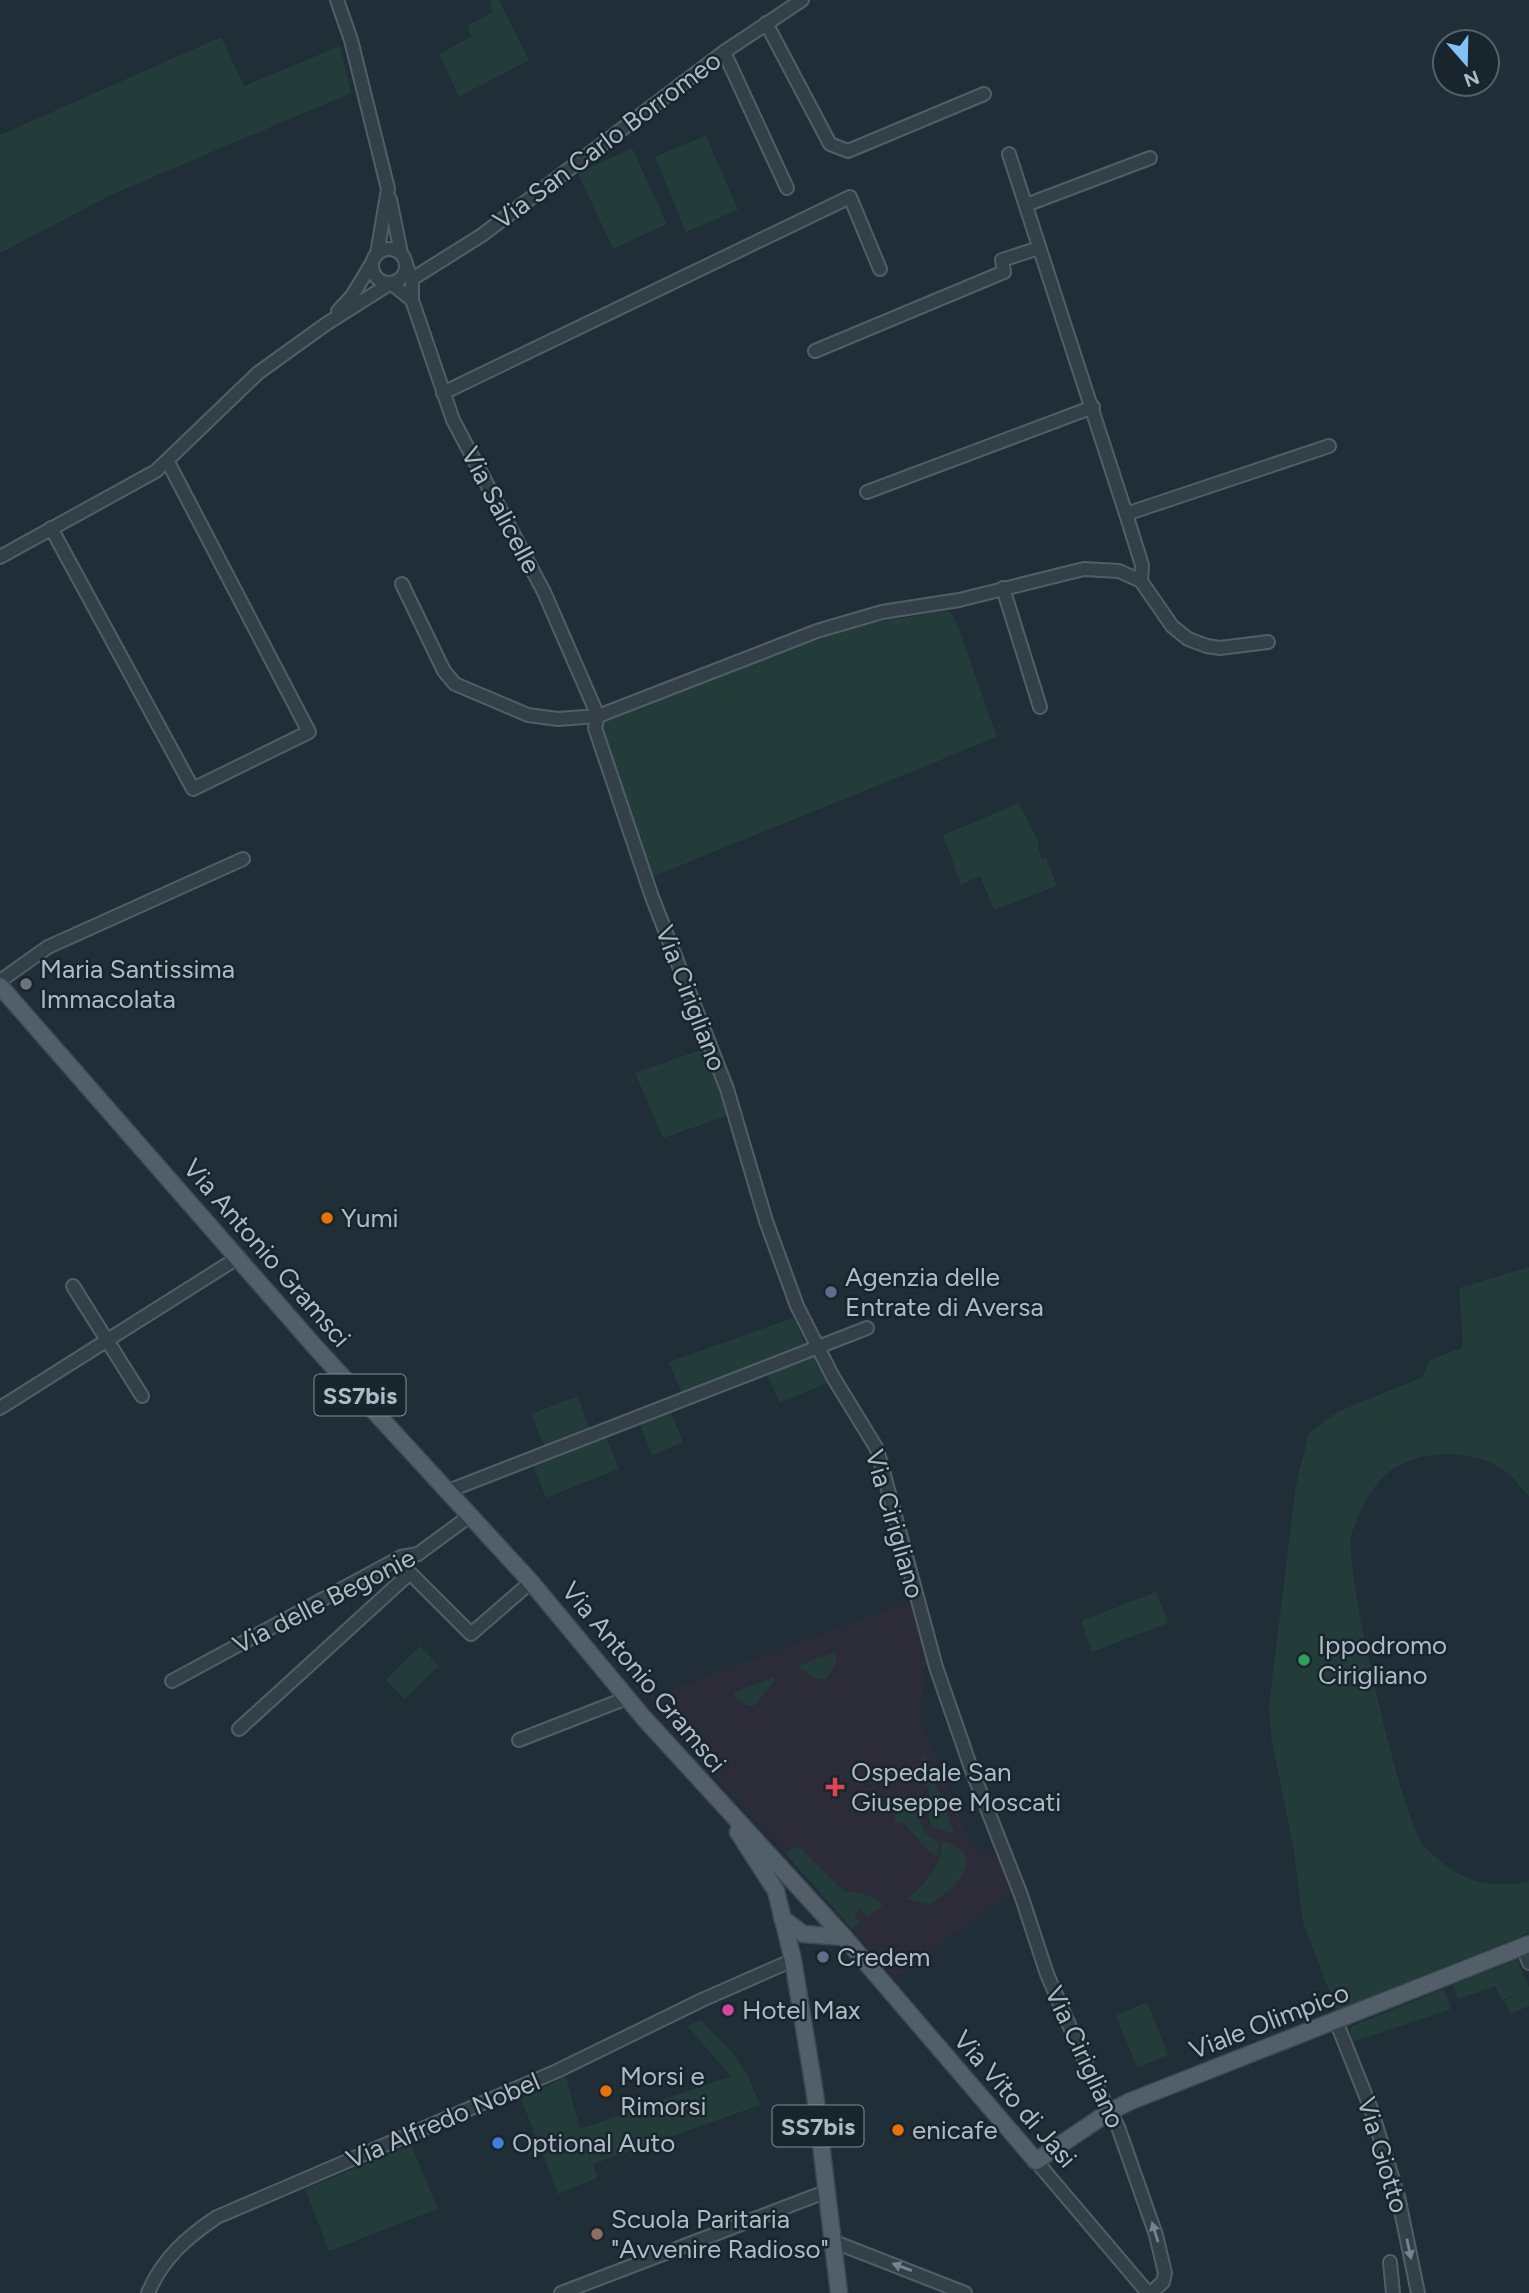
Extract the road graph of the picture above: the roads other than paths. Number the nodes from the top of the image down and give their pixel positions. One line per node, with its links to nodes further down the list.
1 (337, 0): 9 (street)
2 (802, 0): 3 (street, Via San Carlo Borromeo)
3 (766, 23): 4 (street, Via San Carlo Borromeo); 5 (street)
4 (724, 52): 8 (street); 15 (street, Via San Carlo Borromeo)
5 (984, 94)
6 (1009, 154): 10 (street)
7 (1150, 158): 10 (street)
8 (787, 188)
9 (388, 190): 12 (street); 13 (street)
10 (1026, 205): 11 (street)
11 (1039, 248): 19 (street); 21 (street)
12 (375, 257): 13 (street); 16 (street); 18 (street)
13 (404, 259): 15 (street); 16 (street)
14 (880, 269): 20 (street)
15 (412, 279): 17 (street)
16 (391, 283): 17 (street); 18 (street)
17 (412, 300): 20 (street, Via Salicelle)
18 (326, 324): 23 (street)
19 (814, 351)
20 (443, 393): 33 (street, Via Salicelle)
21 (1093, 407): 24 (street); 25 (street)
22 (1329, 446): 25 (street)
23 (168, 462): 26 (street); 26 (street)
24 (867, 492)
25 (1126, 514): 28 (street)
26 (51, 527): 27 (street)
27 (0, 557)
28 (1141, 582): 30 (street); 31 (street)
29 (402, 584): 33 (street)
30 (1003, 588): 32 (street); 33 (street)
31 (1268, 642)
32 (1040, 707)
33 (598, 716): 40 (street, Via Cirigliano)
34 (243, 859): 35 (street)
35 (0, 984): 36 (main road, Via Antonio Gramsci / SS7bis)
36 (239, 1257): 39 (street); 43 (main road, Via Antonio Gramsci / SS7bis)
37 (73, 1286): 39 (street)
38 (867, 1328): 40 (street)
39 (107, 1340): 41 (street); 42 (street)
40 (817, 1346): 43 (street); 62 (street, Via Cirigliano)
41 (142, 1396)
42 (0, 1408)
43 (448, 1490): 44 (main road, Via Antonio Gramsci / SS7bis)
44 (471, 1515): 45 (main road, Via Antonio Gramsci / SS7bis); 46 (street, Via delle Begonie)
45 (531, 1582): 47 (main road, Via Antonio Gramsci / SS7bis); 48 (street)
46 (172, 1681)
47 (627, 1698): 49 (street); 50 (main road, Via Antonio Gramsci / SS7bis)
48 (239, 1730)
49 (519, 1740)
50 (720, 1804): 51 (main road, Via Antonio Gramsci / SS7bis); 52 (main road, Via Antonio Gramsci / SS7bis)
51 (792, 1880): 52 (main road); 53 (main road, Via Antonio Gramsci / SS7bis)
52 (776, 1891): 54 (main road, Via Antonio Gramsci / SS7bis)
53 (820, 1910): 55 (main road); 56 (main road, Via Vito di Jasi)
54 (782, 1918): 55 (main road); 58 (main road, Via Antonio Gramsci / SS7bis); 60 (street, Via Alfredo Nobel)
55 (815, 1936): 56 (main road); 58 (main road)
56 (844, 1937): 63 (main road, Via Vito di Jasi)
57 (1526, 1946): 59 (street); 61 (main road, Viale Olimpico)
58 (793, 1960): 60 (street, Via Alfredo Nobel); 64 (main road, SS7bis)
59 (1529, 1963)
60 (761, 1973): 67 (street, Via Alfredo Nobel)
61 (1336, 2021): 62 (main road, Viale Olimpico); 73 (street, Via Giotto, one-way to 73)
62 (1109, 2112): 63 (main road, Viale Olimpico); 71 (street, Via Cirigliano, one-way to 62)
63 (1036, 2161): 71 (street, Via Vito di Jasi)
64 (825, 2192): 65 (main road, SS7bis); 68 (street)
65 (832, 2241): 69 (main road, SS7bis); 70 (street, one-way to 65)
66 (1390, 2262): 72 (street)
67 (148, 2293)
68 (561, 2293)
69 (839, 2293)
70 (965, 2293)
71 (1149, 2293)
72 (1393, 2293)
73 (1418, 2293)

